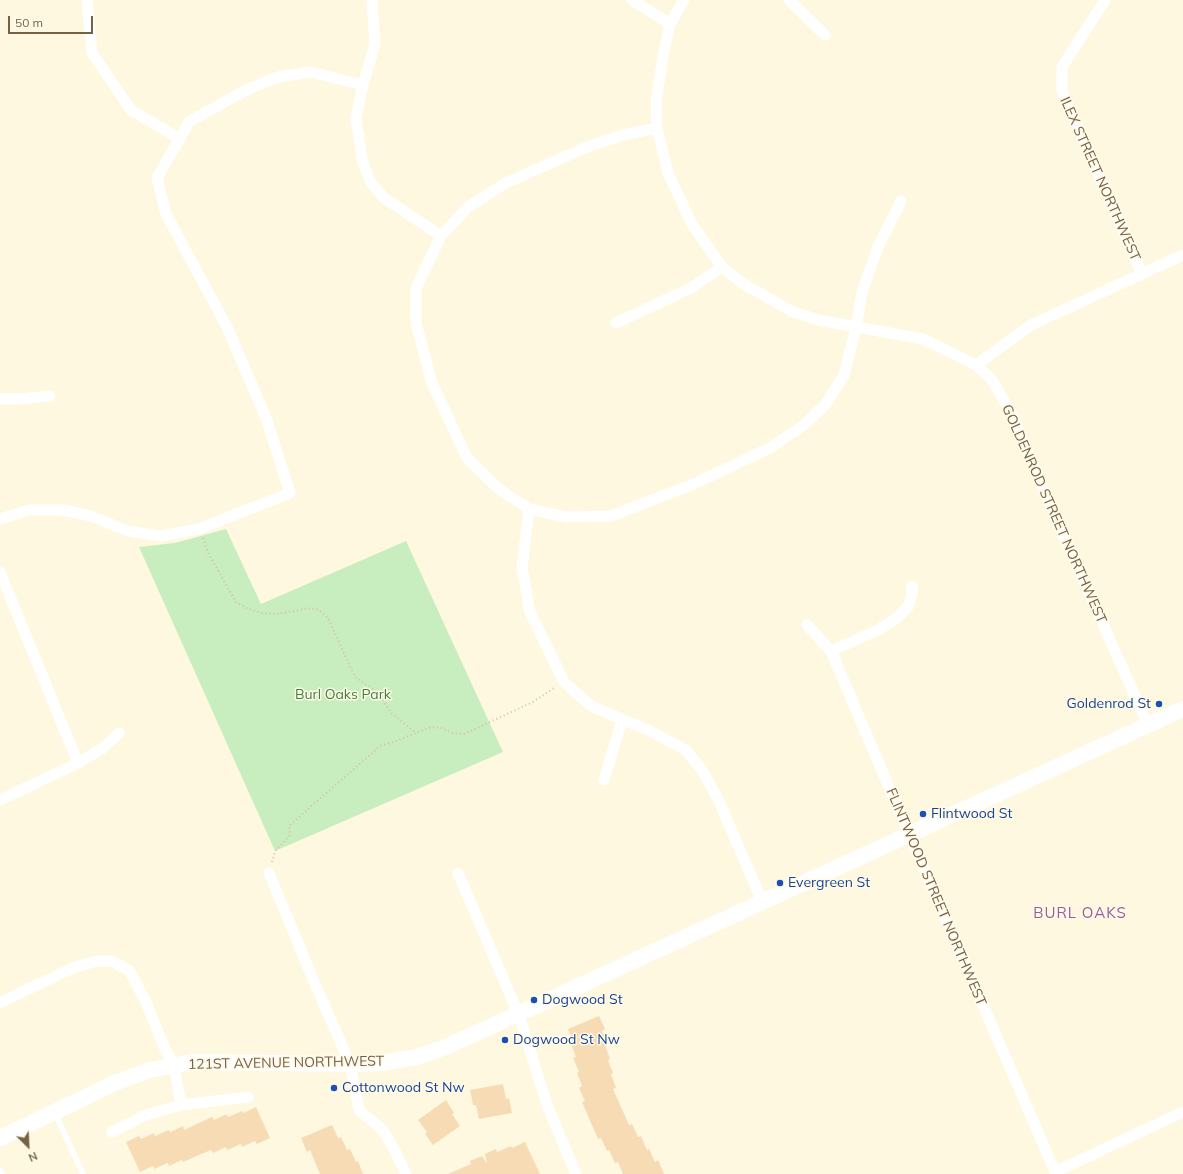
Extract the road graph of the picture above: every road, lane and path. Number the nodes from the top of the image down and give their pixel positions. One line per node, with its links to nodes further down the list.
1 (88, 0): 11 (street)
2 (372, 0): 9 (street)
3 (632, 0): 7 (street)
4 (684, 0): 7 (street, GOLDENROD STREET NORTHWEST)
5 (789, 0): 8 (street)
6 (1105, 0): 16 (street, ILEX STREET NORTHWEST)
7 (670, 24): 10 (street, GOLDENROD STREET NORTHWEST)
8 (825, 35)
9 (363, 85): 11 (street); 13 (street)
10 (657, 128): 13 (street); 15 (street, GOLDENROD STREET NORTHWEST)
11 (180, 139): 24 (street)
12 (901, 201): 18 (street)
13 (441, 236): 22 (street)
14 (1183, 255): 16 (street)
15 (722, 267): 17 (street); 18 (street, GOLDENROD STREET NORTHWEST)
16 (1142, 274): 19 (street)
17 (616, 323)
18 (856, 328): 19 (street, GOLDENROD STREET NORTHWEST); 22 (street)
19 (976, 365): 32 (street, GOLDENROD STREET NORTHWEST)
20 (50, 396): 21 (street)
21 (0, 399)
22 (529, 509): 29 (street)
23 (0, 519): 24 (street)
24 (198, 528): 33 (path)
25 (0, 572): 35 (street)
26 (912, 586): 28 (street)
27 (807, 625): 28 (street, FLINTWOOD STREET NORTHWEST)
28 (831, 651): 38 (street, FLINTWOOD STREET NORTHWEST)
29 (564, 682): 31 (street); 33 (path)
30 (1183, 709): 32 (street, 121ST AVENUE NORTHWEST)
31 (622, 720): 36 (street); 41 (street)
32 (1148, 725): 38 (street, 121ST AVENUE NORTHWEST)
33 (415, 732): 39 (path)
34 (120, 733): 35 (street)
35 (78, 763): 37 (street)
36 (604, 780)
37 (0, 800)
38 (909, 834): 41 (street, 121ST AVENUE NORTHWEST); 53 (street, FLINTWOOD STREET NORTHWEST)
39 (269, 873): 44 (street)
40 (458, 873): 43 (street)
41 (762, 901): 43 (street, 121ST AVENUE NORTHWEST)
42 (1, 1002): 45 (street)
43 (519, 1015): 44 (street, 121ST AVENUE NORTHWEST); 57 (street)
44 (350, 1064): 45 (street, 121ST AVENUE NORTHWEST); 56 (street)
45 (174, 1066): 47 (street); 48 (street, 121ST AVENUE NORTHWEST)
46 (248, 1097): 47 (street)
47 (181, 1105): 50 (street)
48 (54, 1112): 51 (street, 121ST AVENUE NORTHWEST); 55 (lane)
49 (1183, 1112): 53 (street)
50 (112, 1132)
51 (0, 1138)
52 (0, 1171): 54 (lane)
53 (1056, 1173)
54 (2, 1174)
55 (83, 1174)
56 (406, 1174)
57 (576, 1174)

